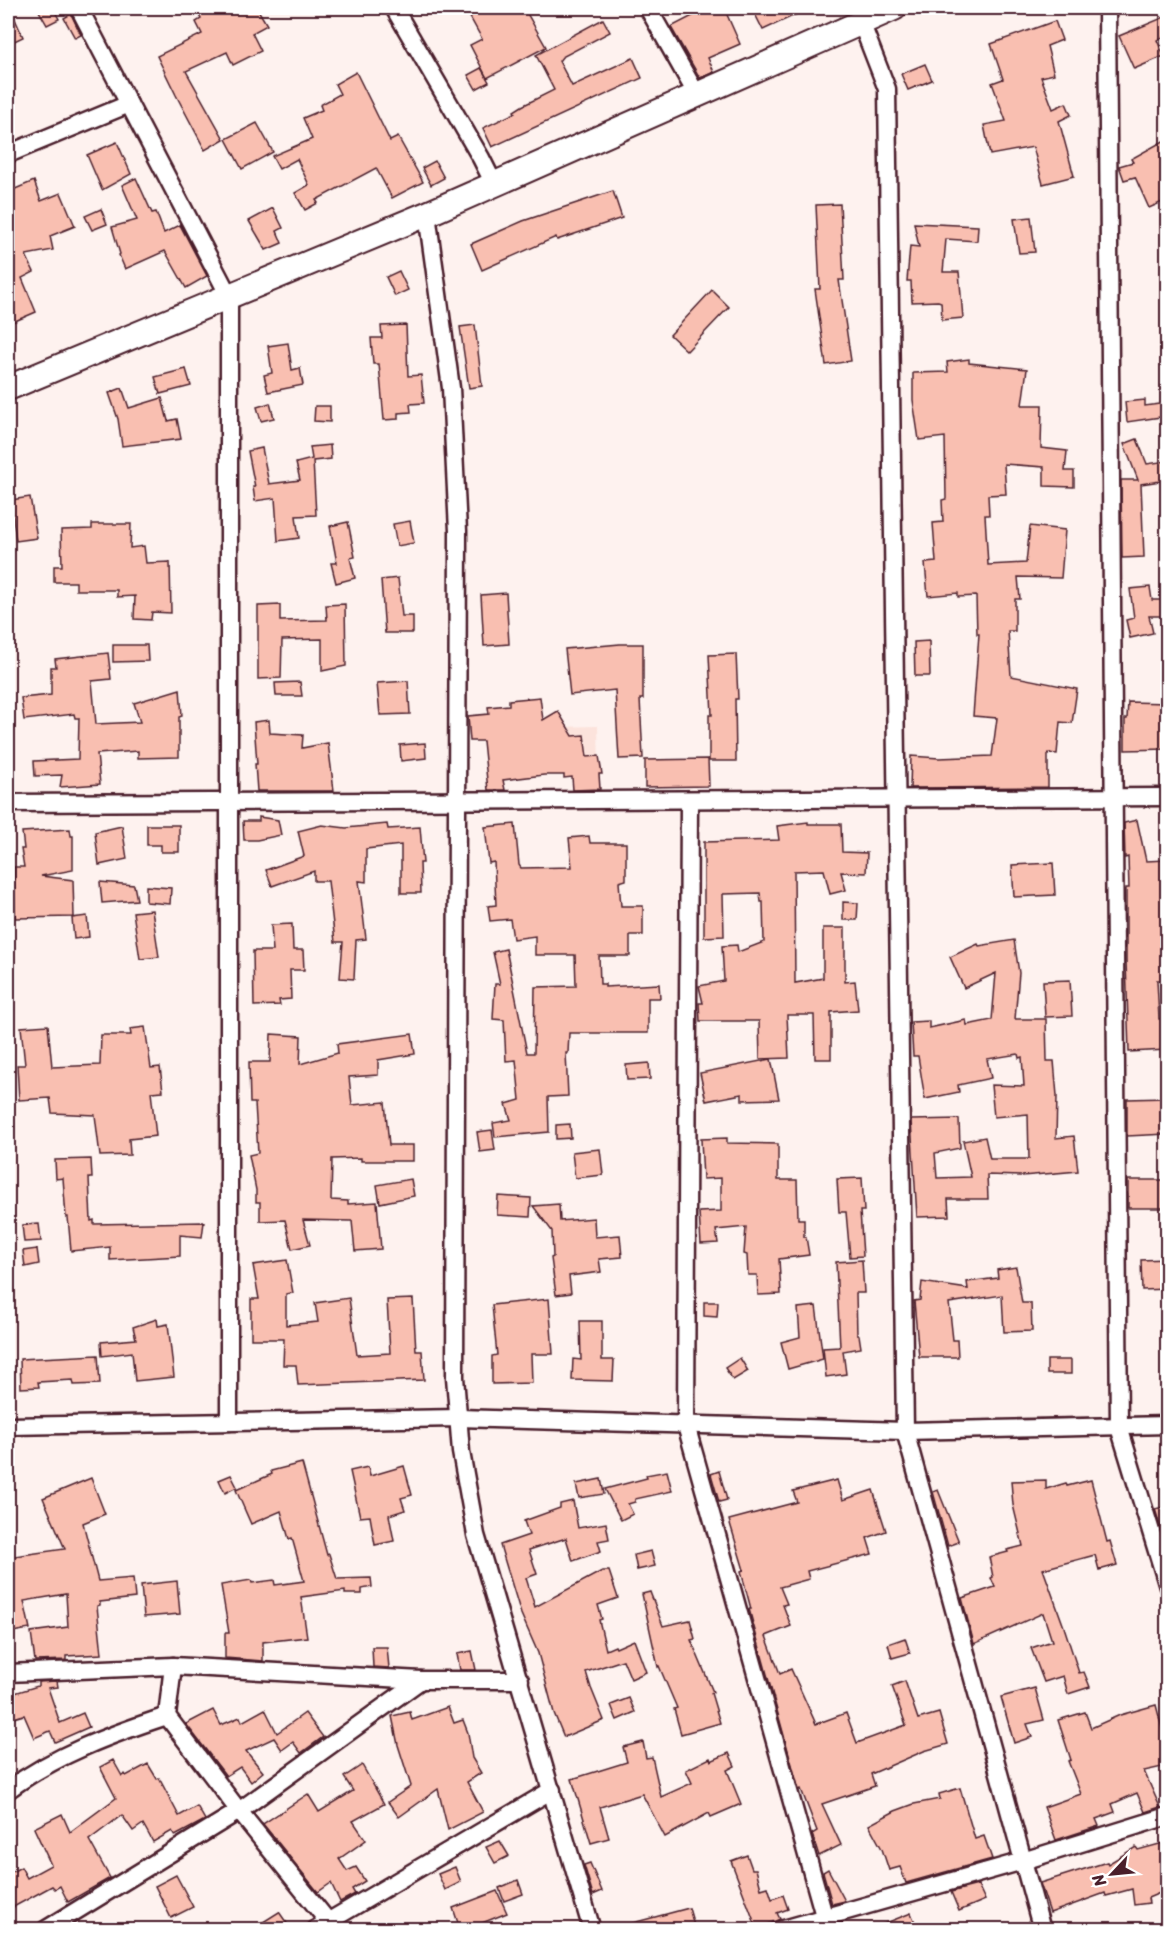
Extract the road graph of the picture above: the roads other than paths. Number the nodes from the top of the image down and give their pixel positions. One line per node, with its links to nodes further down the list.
1 (79, 8): 8 (street)
2 (394, 8): 10 (street)
3 (648, 8): 7 (street)
4 (894, 8): 6 (street)
5 (1107, 8): 14 (street)
6 (861, 22): 7 (street); 16 (street)
7 (697, 95): 10 (street)
8 (129, 104): 9 (street); 12 (street)
9 (8, 154)
10 (494, 184): 11 (street)
11 (427, 214): 12 (street); 18 (street)
12 (229, 296): 13 (street); 20 (street)
13 (8, 388)
14 (1114, 796): 15 (street); 16 (street); 26 (street)
15 (1167, 797)
16 (896, 799): 17 (street); 27 (street)
17 (689, 800): 18 (street); 23 (street)
18 (457, 801): 20 (street); 21 (street)
19 (8, 803): 20 (street)
20 (229, 803): 22 (street)
21 (459, 1418): 22 (street); 23 (street); 32 (street)
22 (229, 1422): 25 (street)
23 (686, 1425): 27 (street); 39 (street)
24 (1167, 1425): 26 (street)
25 (8, 1426)
26 (1119, 1427): 27 (street); 28 (street)
27 (905, 1431): 38 (street)
28 (1167, 1587)
29 (173, 1666): 30 (street); 31 (street); 33 (street)
30 (8, 1673)
31 (421, 1680): 32 (street); 36 (street)
32 (520, 1680): 35 (street)
33 (167, 1716): 34 (street); 36 (street)
34 (8, 1790)
35 (552, 1790): 40 (street); 43 (street)
36 (239, 1811): 40 (street); 41 (street)
37 (1167, 1816): 38 (street)
38 (1023, 1861): 39 (street); 45 (street)
39 (826, 1923): 44 (street)
40 (332, 1926): 42 (street)
41 (45, 1929)
42 (314, 1929)
43 (592, 1929)
44 (780, 1929)
45 (1042, 1929)

